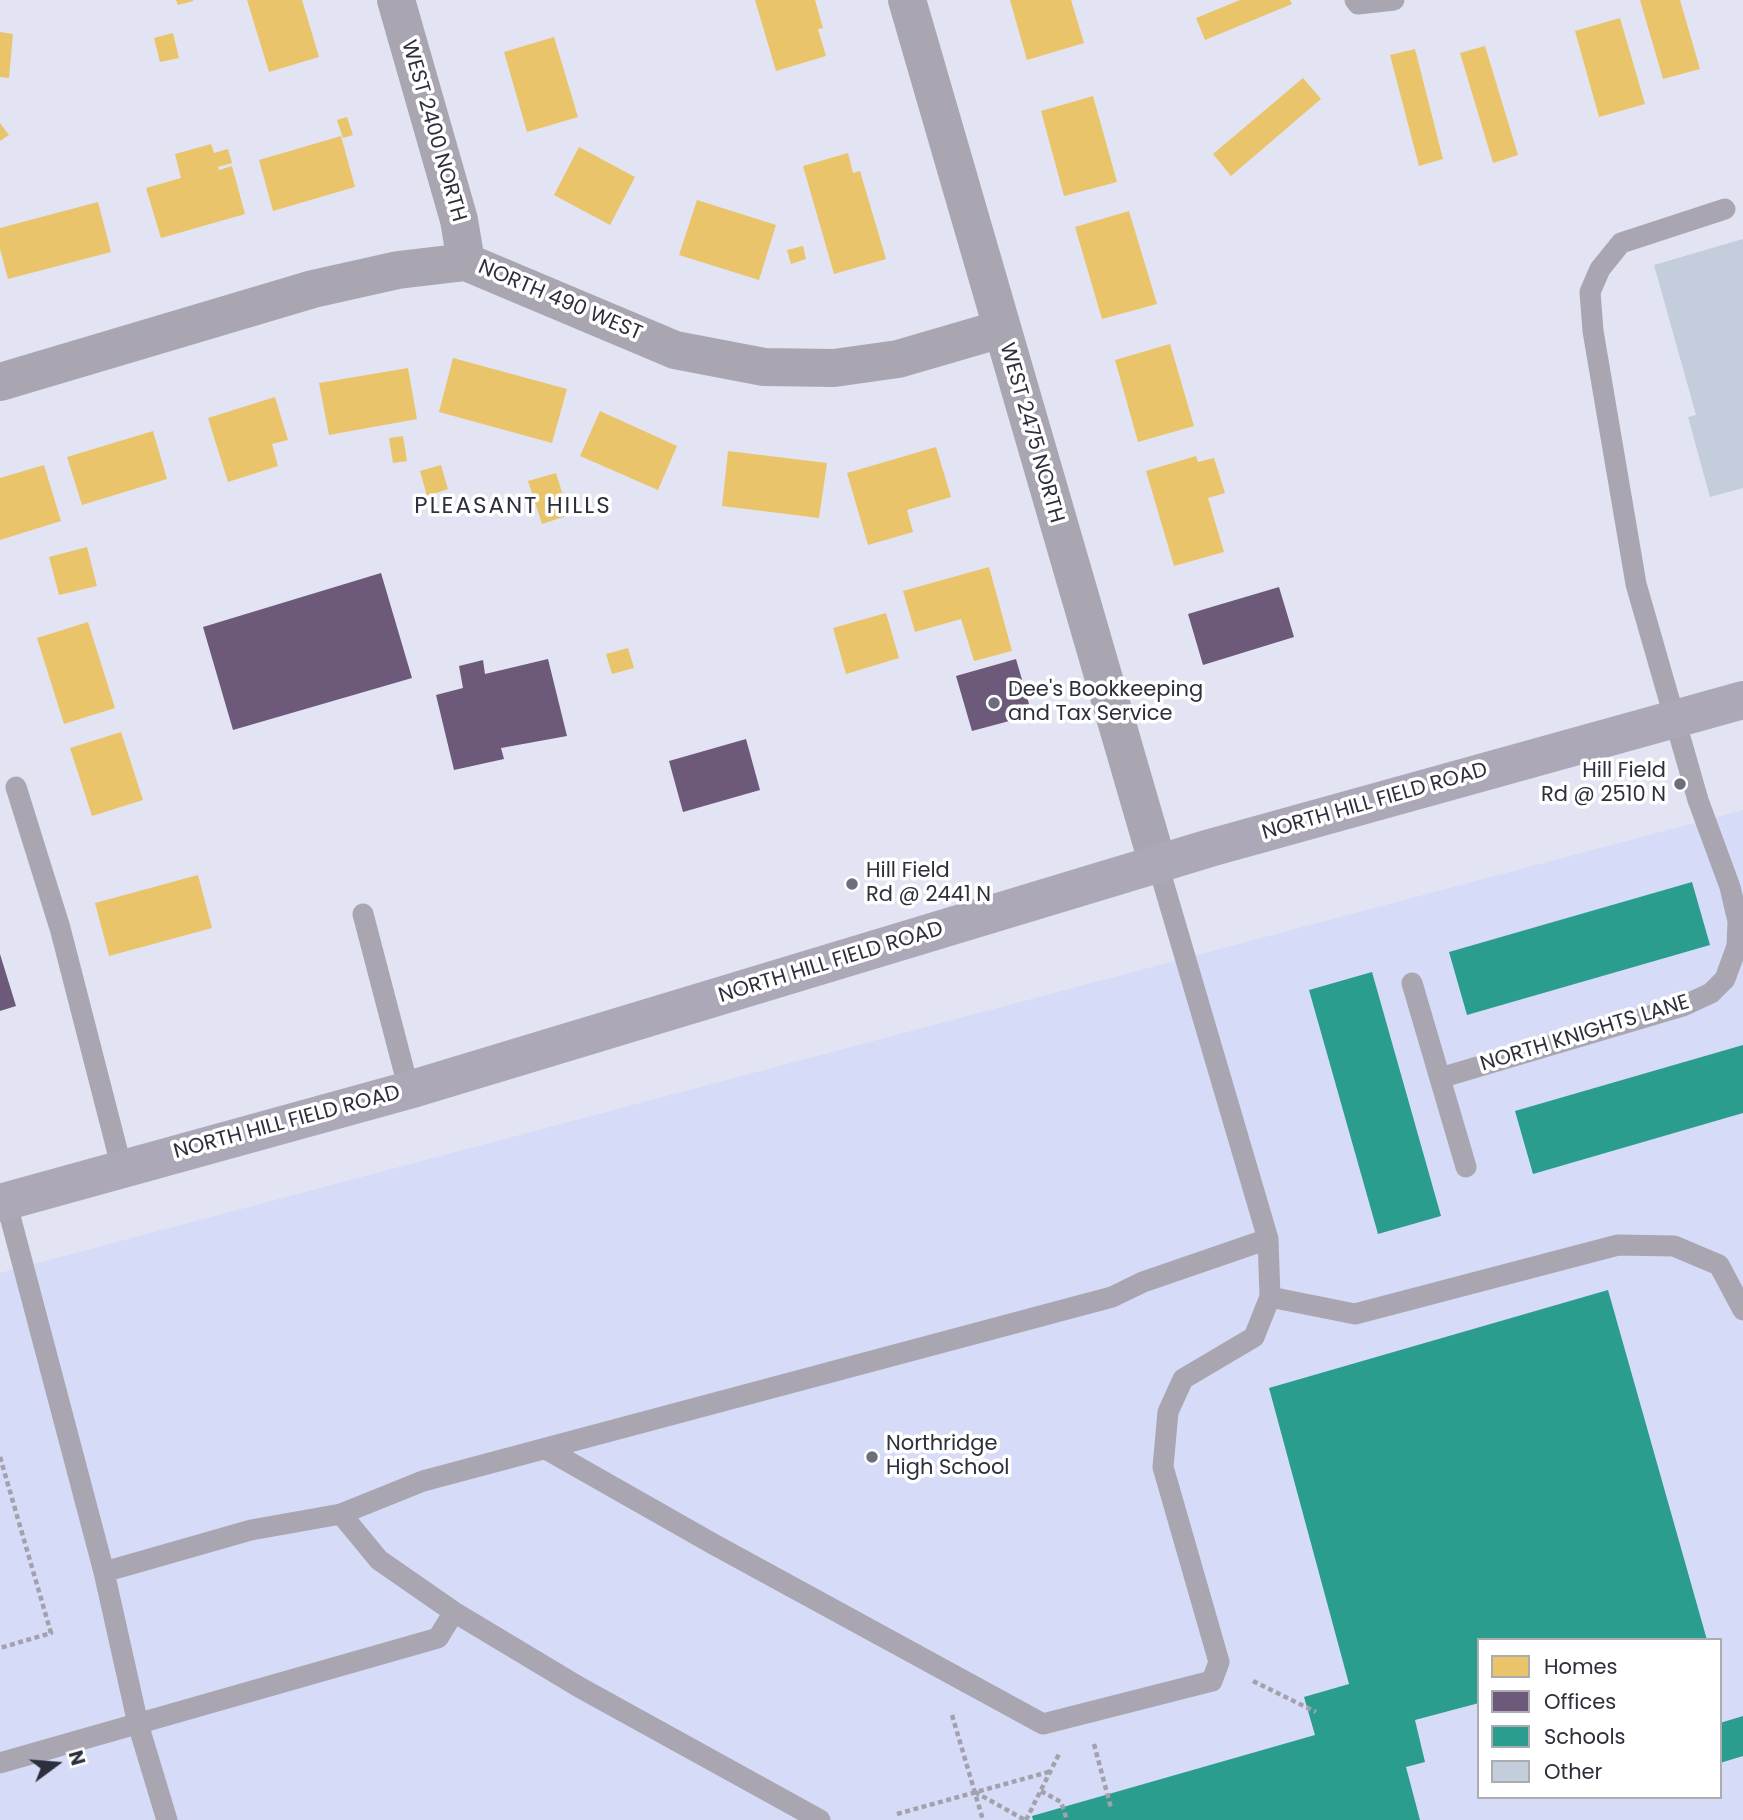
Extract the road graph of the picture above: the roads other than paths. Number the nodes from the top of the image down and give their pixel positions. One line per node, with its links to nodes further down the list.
1 (396, 0): 6 (street, WEST 2400 NORTH)
2 (907, 0): 7 (street, WEST 2475 NORTH)
3 (1394, 0): 4 (lane)
4 (1356, 2)
5 (1725, 209): 10 (lane)
6 (466, 262): 7 (street, NORTH 490 WEST); 8 (street, NORTH 490 WEST)
7 (1001, 328): 12 (street, WEST 2475 NORTH)
8 (0, 382)
9 (1743, 700): 10 (main road, NORTH HILL FIELD ROAD)
10 (1676, 717): 12 (main road, NORTH HILL FIELD ROAD); 15 (lane, NORTH KNIGHTS LANE)
11 (16, 788): 18 (lane)
12 (1158, 865): 16 (main road, NORTH HILL FIELD ROAD); 20 (lane)
13 (363, 914): 16 (lane)
14 (1412, 984): 15 (lane)
15 (1440, 1078): 17 (lane)
16 (409, 1090): 18 (main road, NORTH HILL FIELD ROAD)
17 (1466, 1167)
18 (122, 1169): 19 (main road, NORTH HILL FIELD ROAD)
19 (3, 1202): 25 (lane)
20 (1268, 1239): 21 (lane); 23 (lane)
21 (1270, 1297): 22 (lane); 23 (lane)
22 (1743, 1310)
23 (546, 1449): 24 (lane)
24 (341, 1514): 25 (lane); 26 (lane)
25 (104, 1572): 27 (lane)
26 (454, 1612): 27 (lane); 30 (lane)
27 (138, 1724): 28 (lane); 29 (lane)
28 (0, 1763)
29 (167, 1820)
30 (820, 1820)

